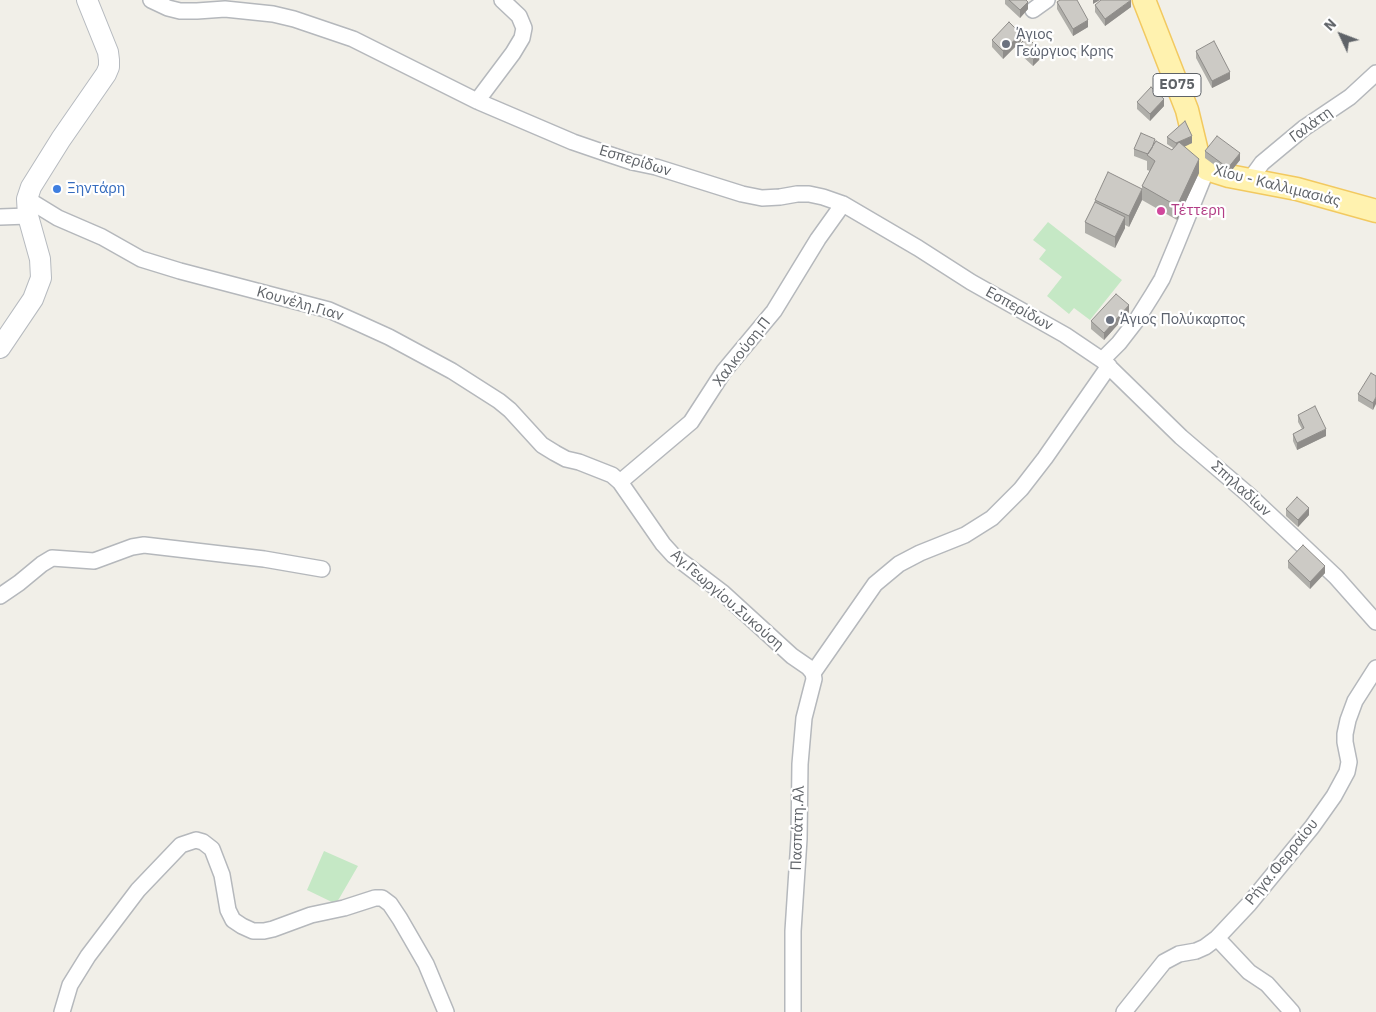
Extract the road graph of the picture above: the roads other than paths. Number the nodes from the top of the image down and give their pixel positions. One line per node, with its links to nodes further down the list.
1 (87, 0): 12 (main road)
2 (151, 0): 8 (street, Εσπερίδων)
3 (502, 0): 8 (street)
4 (1047, 0): 6 (street)
5 (1144, 0): 9 (main road, Χίου - Καλλιμασιάς / ΕΟ75)
6 (1034, 10)
7 (1376, 73): 10 (street, Γαλάτη)
8 (477, 101): 11 (street, Εσπερίδων)
9 (1207, 169): 10 (main road, Χίου - Καλλιμασιάς); 16 (street)
10 (1249, 181): 13 (main road, Χίου - Καλλιμασιάς)
11 (843, 204): 16 (street, Εσπερίδων); 18 (street, Χαλκούση.Π)
12 (27, 207): 14 (street); 15 (main road); 17 (street, Κουνέλη.Γιαν)
13 (1376, 211)
14 (0, 217)
15 (0, 348)
16 (1106, 363): 21 (street, Σπηλαδίων); 23 (street)
17 (579, 462): 18 (street, Αγ.Γεωργίου.Συκούση)
18 (620, 482): 23 (street, Αγ.Γεωργίου.Συκούση)
19 (322, 570): 20 (street)
20 (0, 596)
21 (1376, 622)
22 (1376, 668): 24 (street, Ρήγα.Φερραίου)
23 (813, 673): 27 (street, Πασπάτη.Αλ)
24 (1217, 938): 28 (street, Ρήγα.Φερραίου); 29 (street)
25 (62, 1012): 26 (street)
26 (446, 1012)
27 (793, 1012)
28 (1124, 1012)
29 (1292, 1012)

